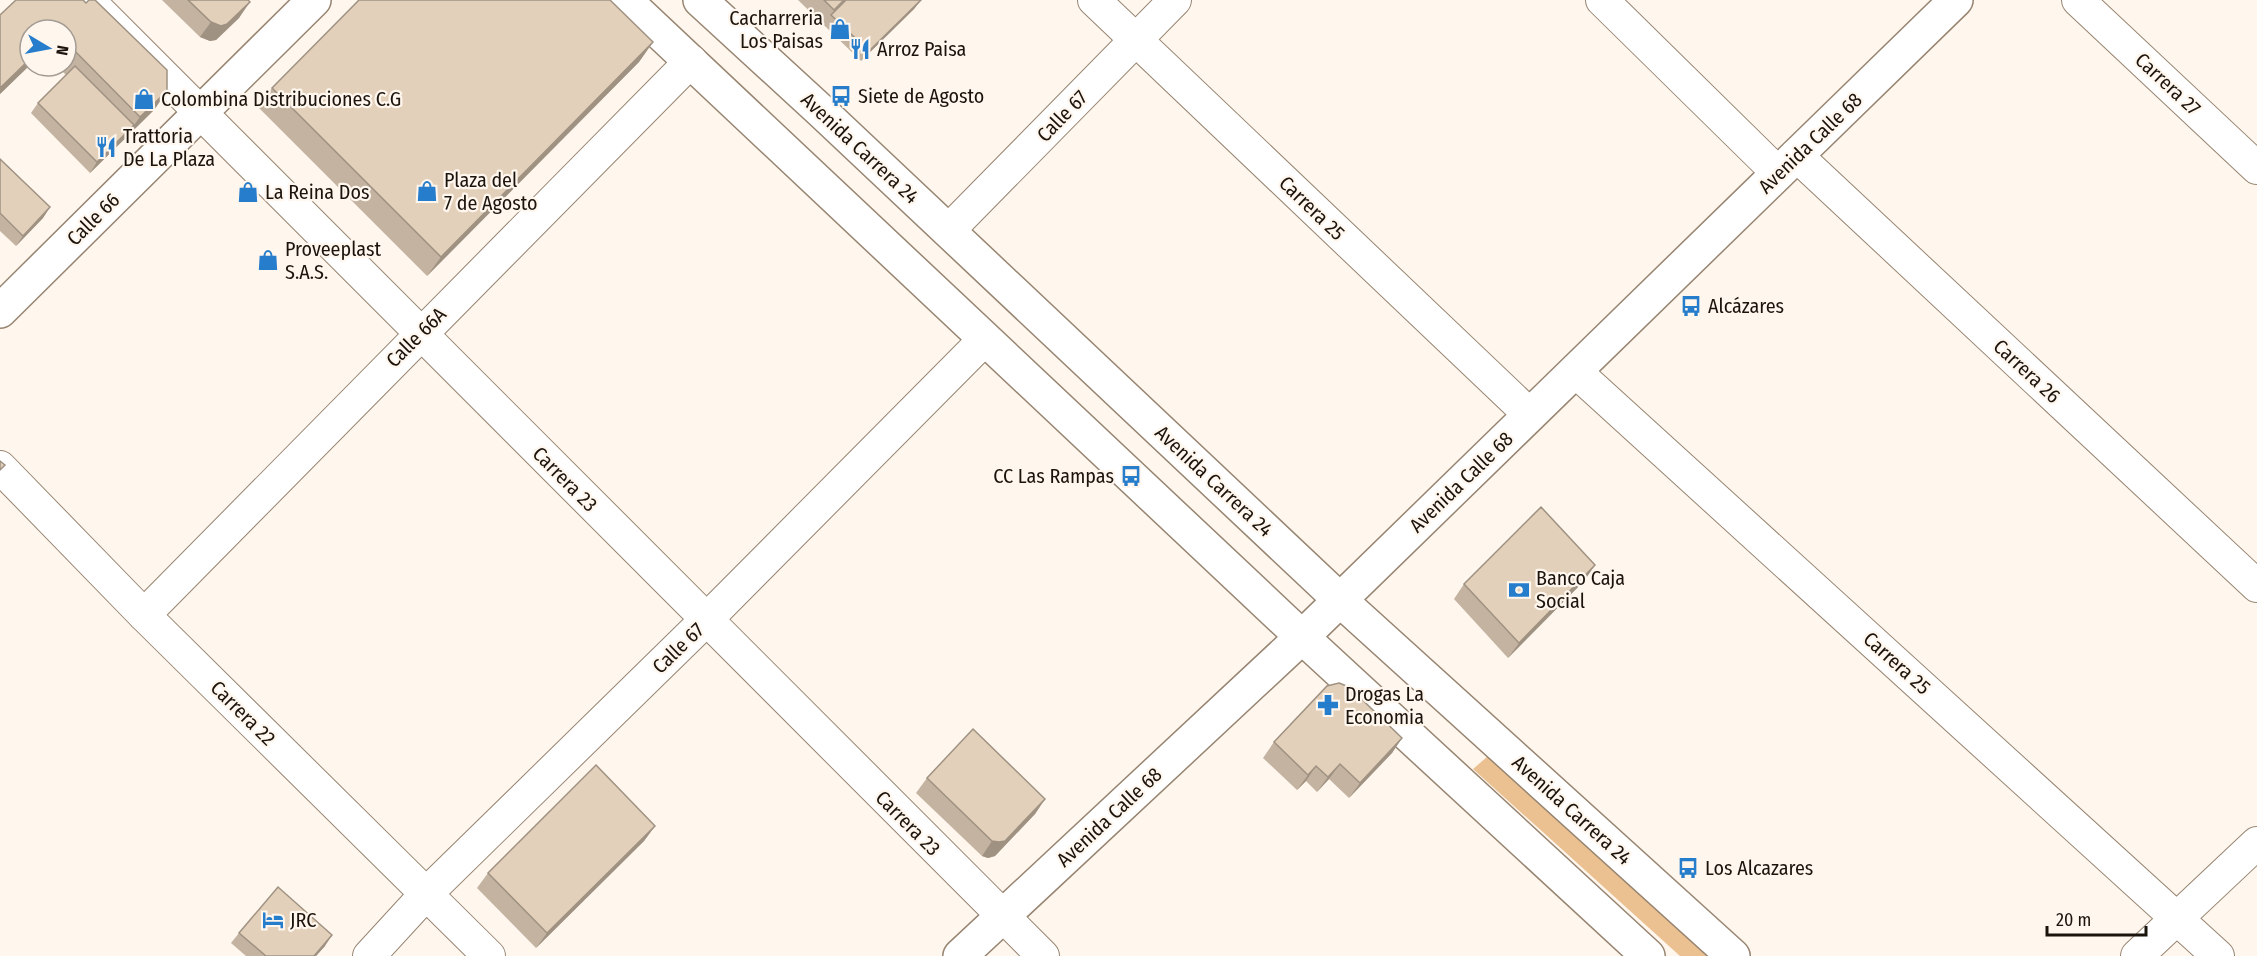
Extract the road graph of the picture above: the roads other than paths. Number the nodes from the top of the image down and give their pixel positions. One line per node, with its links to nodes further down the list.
1 (88, 0): 12 (street, Carrera 23)
2 (314, 0): 12 (main road, Calle 66)
3 (625, 0): 11 (main road)
4 (700, 0): 15 (main road, Avenida Carrera 24)
5 (1094, 0): 10 (street, Carrera 25)
6 (1175, 0): 10 (street, Calle 67)
7 (1602, 0): 13 (street, Carrera 26)
8 (1956, 0): 13 (main road, Avenida Calle 68)
9 (2078, 0): 14 (street, Carrera 27)
10 (1136, 40): 15 (street, Calle 67); 20 (street, Carrera 25)
11 (691, 61): 17 (street, Calle 66A); 18 (main road)
12 (200, 113): 16 (main road, Calle 66); 17 (street, Carrera 23)
13 (1787, 164): 19 (main road, Avenida Calle 68); 22 (street, Carrera 26)
14 (2257, 168)
15 (948, 231): 23 (main road, Avenida Carrera 24)
16 (0, 311)
17 (420, 333): 24 (street, Calle 66A); 25 (street, Carrera 23)
18 (986, 339): 25 (street, Calle 67); 26 (main road)
19 (1575, 371): 20 (main road, Avenida Calle 68); 30 (street, Carrera 25)
20 (1530, 415): 23 (main road, Avenida Calle 68)
21 (0, 467): 24 (street, Carrera 22)
22 (2257, 586)
23 (1340, 600): 26 (main road, Avenida Calle 68); 36 (main road, Avenida Carrera 24)
24 (144, 615): 28 (street, Carrera 22)
25 (706, 620): 28 (street, Calle 67); 29 (street, Carrera 23)
26 (1302, 637): 29 (main road, Avenida Calle 68); 35 (main road)
27 (2257, 843): 30 (street)
28 (425, 895): 31 (street, Calle 67); 32 (street, Carrera 22)
29 (1002, 917): 33 (main road, Avenida Calle 68); 34 (street, Carrera 23)
30 (2179, 918): 37 (street); 38 (street, Carrera 25)
31 (369, 956)
32 (489, 956)
33 (960, 956)
34 (1043, 956)
35 (1648, 956)
36 (1733, 956)
37 (2137, 956)
38 (2218, 956)

